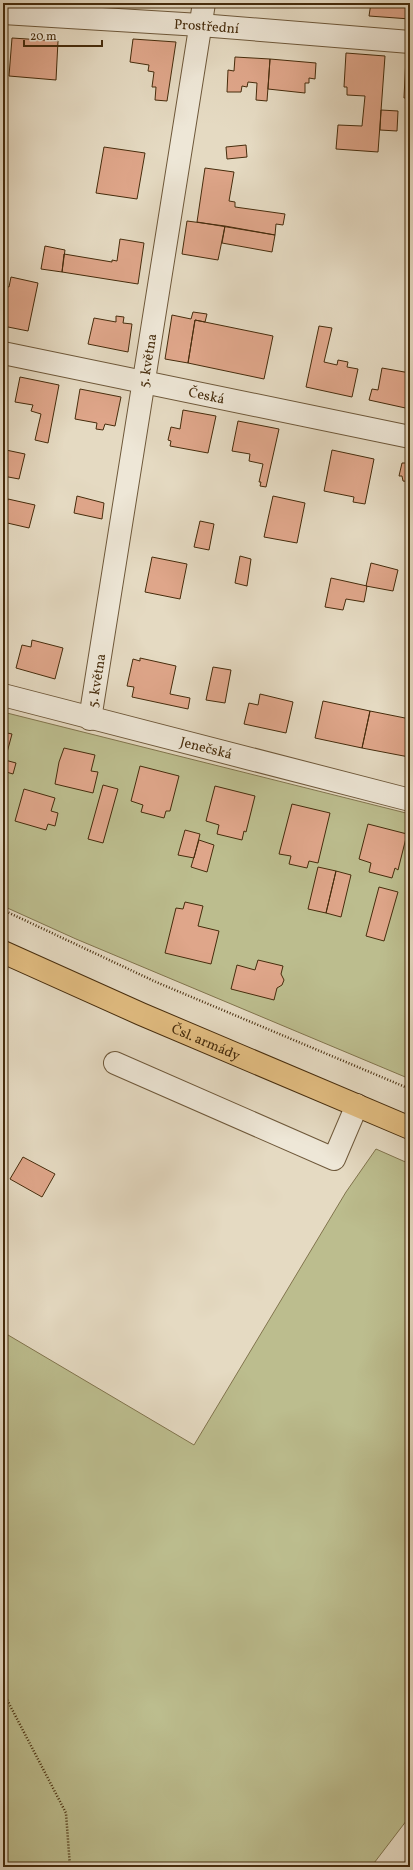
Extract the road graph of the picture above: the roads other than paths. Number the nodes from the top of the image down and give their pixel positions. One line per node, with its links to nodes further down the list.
1 (204, 3): 3 (street, 5. května)
2 (3, 13): 3 (street, Prostřední)
3 (200, 25): 4 (street, Prostřední); 6 (street, 5. května)
4 (410, 42)
5 (3, 353): 6 (street, Česká)
6 (144, 382): 7 (street, Česká); 9 (street, 5. května)
7 (410, 437)
8 (3, 695): 9 (street, Jenečská)
9 (90, 719): 10 (street, Jenečská)
10 (410, 800)
11 (3, 952): 13 (main road, Čsl. armády)
12 (115, 1063): 13 (street)
13 (357, 1105): 14 (main road, Čsl. armády)
14 (410, 1128)

